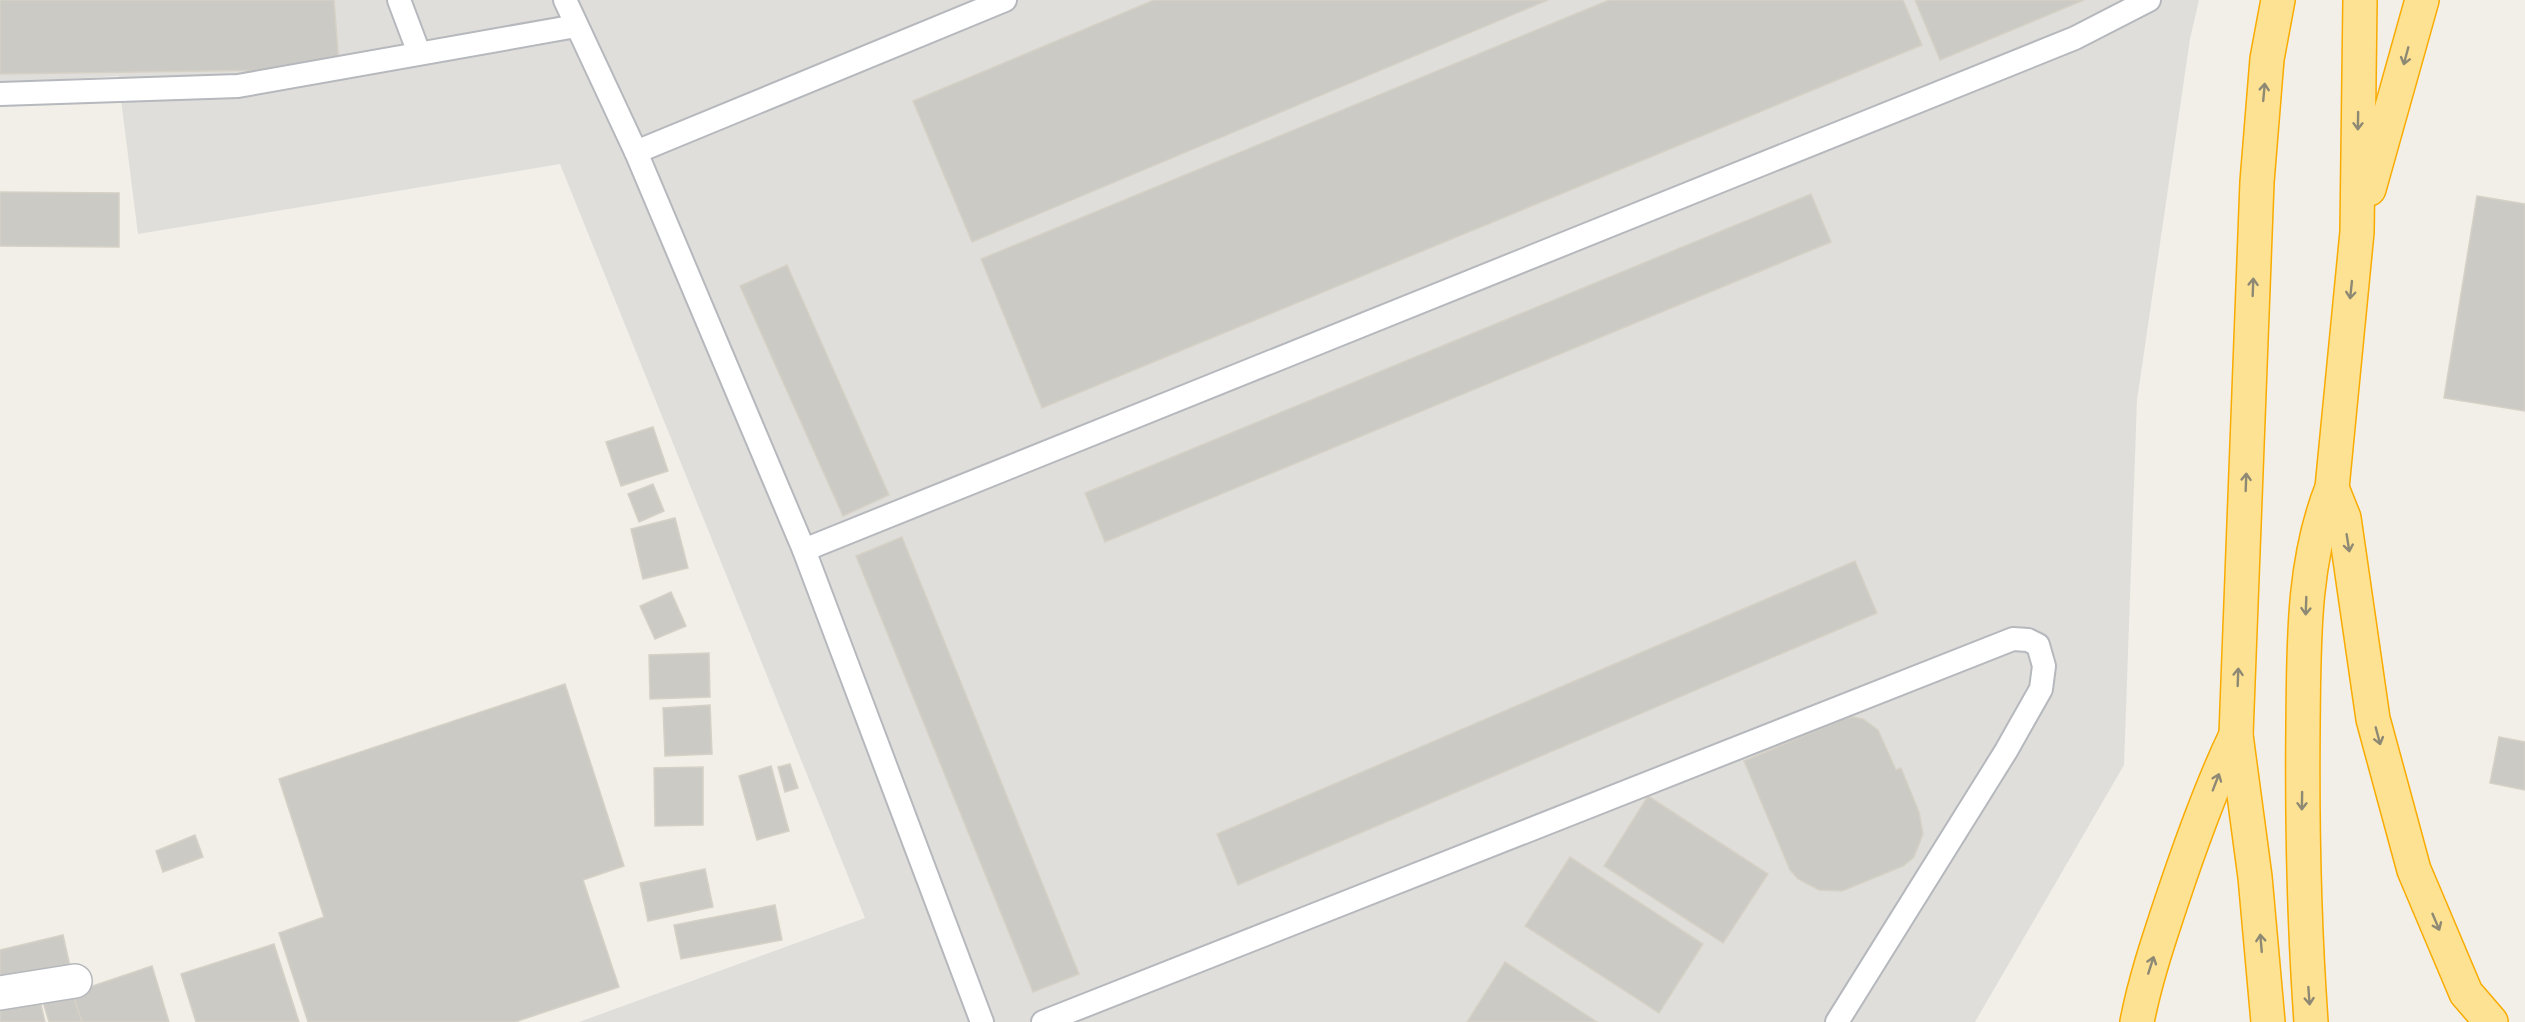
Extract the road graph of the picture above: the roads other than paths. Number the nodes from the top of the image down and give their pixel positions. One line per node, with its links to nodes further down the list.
1 (399, 0): 9 (lane)
2 (565, 0): 8 (lane)
3 (1005, 0): 11 (lane)
4 (2150, 0): 14 (lane)
5 (2278, 0): 15 (highway, one-way to 5)
6 (2360, 0): 12 (highway, one-way to 12)
7 (2421, 0): 12 (highway, one-way to 12)
8 (576, 26): 9 (lane); 11 (lane)
9 (418, 53): 10 (lane)
10 (0, 94)
11 (636, 152): 14 (lane)
12 (2357, 232): 13 (highway, one-way to 13)
13 (2332, 488): 23 (highway, one-way to 23); 24 (highway, one-way to 24)
14 (804, 550): 18 (lane)
15 (2236, 735): 21 (highway, one-way to 15); 22 (highway, one-way to 15)
16 (75, 981): 17 (street)
17 (0, 993)
18 (982, 1022)
19 (1043, 1022): 20 (lane)
20 (1837, 1022)
21 (2137, 1022)
22 (2268, 1022)
23 (2311, 1022)
24 (2491, 1022)

